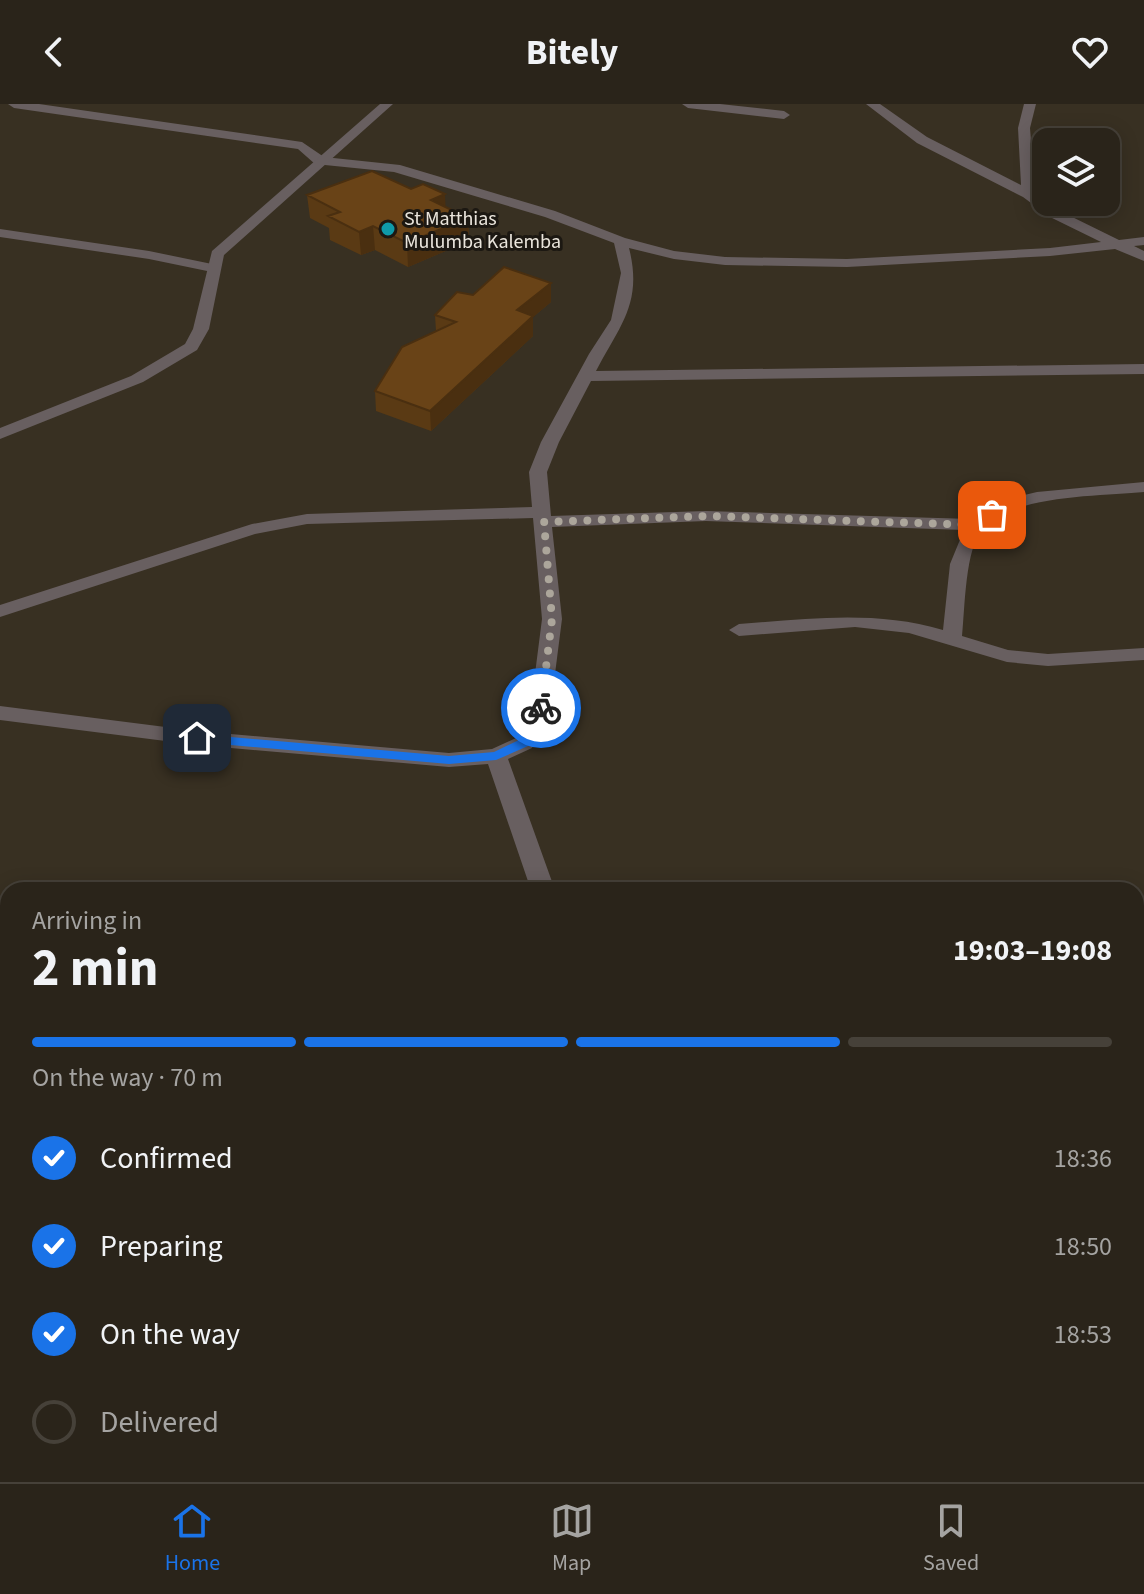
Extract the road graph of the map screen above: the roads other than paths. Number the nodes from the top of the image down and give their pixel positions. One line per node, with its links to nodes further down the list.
1 (14, 104): 7 (street)
2 (387, 104): 7 (street)
3 (688, 104): 6 (street)
4 (872, 104): 8 (street)
5 (1030, 104): 8 (street)
6 (784, 115)
7 (320, 161): 10 (street); 14 (street)
8 (1028, 194): 12 (street)
9 (0, 233): 14 (street)
10 (620, 241): 12 (street); 16 (street)
11 (1144, 241): 12 (street)
12 (1119, 243): 13 (street)
13 (1144, 257)
14 (212, 268): 17 (street)
15 (1144, 369): 16 (street)
16 (586, 376): 19 (street)
17 (0, 434)
18 (1144, 487): 20 (street)
19 (544, 517): 20 (street); 21 (street); 26 (street)
20 (975, 525): 23 (street)
21 (0, 611)
22 (739, 630): 23 (street)
23 (952, 639): 24 (street)
24 (1144, 654)
25 (0, 713): 26 (street)
26 (496, 756): 27 (street)
27 (540, 882)

